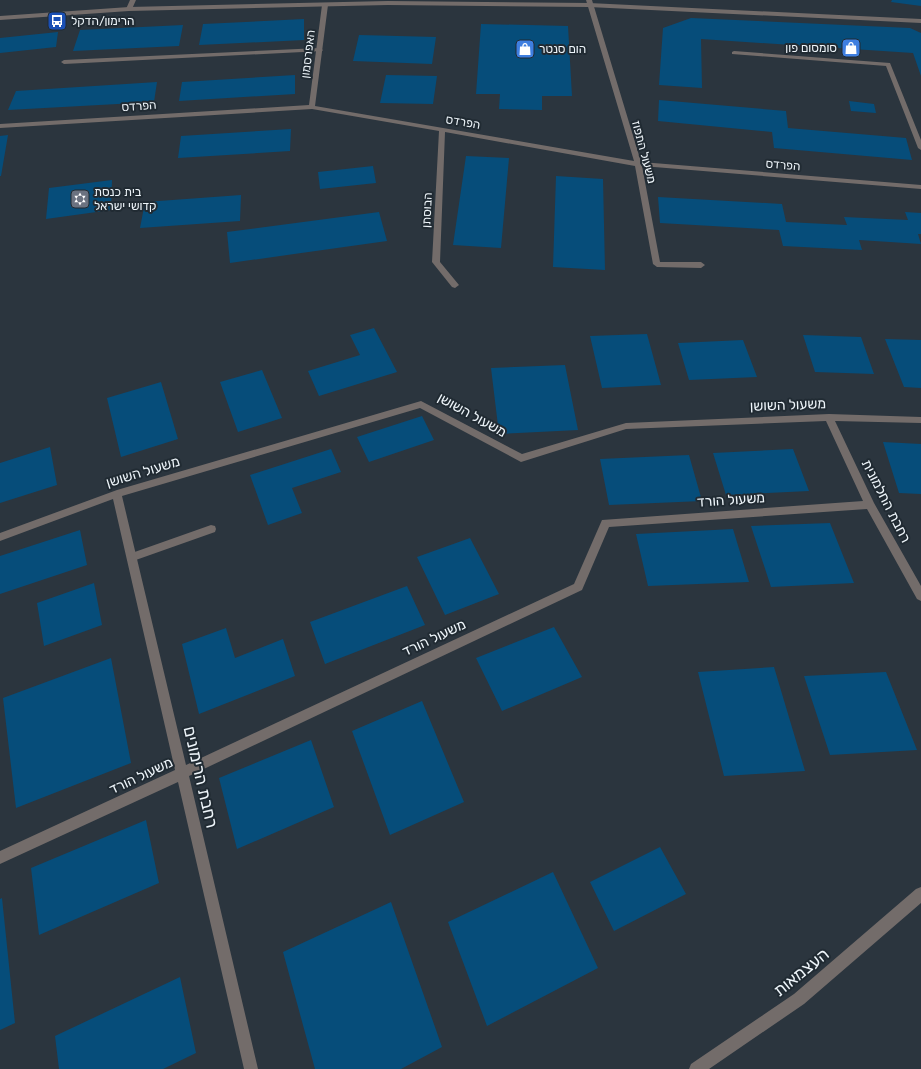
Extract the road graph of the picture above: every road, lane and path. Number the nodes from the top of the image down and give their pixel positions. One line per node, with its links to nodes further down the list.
1 (133, 0): 5 (street)
2 (388, 2): 3 (street); 4 (street)
3 (589, 2): 7 (street); 17 (street, משעול התפוז)
4 (326, 5): 5 (street); 10 (street, האפרסמון)
5 (129, 9): 6 (street)
6 (0, 18)
7 (897, 20): 8 (street); 9 (street)
8 (921, 21)
9 (921, 25)
10 (320, 50): 12 (street); 13 (street, האפרסמון)
11 (734, 53): 16 (street)
12 (64, 62)
13 (312, 106): 14 (street, הפרדס); 15 (street, הפרדס)
14 (0, 126)
15 (442, 130): 17 (street, הפרדס); 20 (street, הבוסתן)
16 (921, 148)
17 (638, 164): 18 (street, הפרדס); 19 (street, משעול התפוז)
18 (921, 187)
19 (701, 265)
20 (455, 285)
21 (829, 417): 22 (street, משעול השושן); 23 (street, משעול השושן); 24 (street, רחבת החלמונית)
22 (921, 420)
23 (117, 494): 26 (street, משעול השושן); 27 (street, רחבת הרימונים)
24 (870, 506): 28 (street, רחבת החלמונית); 29 (street, משעול הורד)
25 (211, 529): 27 (street)
26 (0, 537)
27 (132, 557): 29 (street, רחבת הרימונים)
28 (921, 596)
29 (182, 773): 30 (street, משעול הורד); 32 (street, רחבת הרימונים)
30 (0, 858)
31 (921, 894): 33 (street, העצמאות)
32 (251, 1069)
33 (698, 1069)

